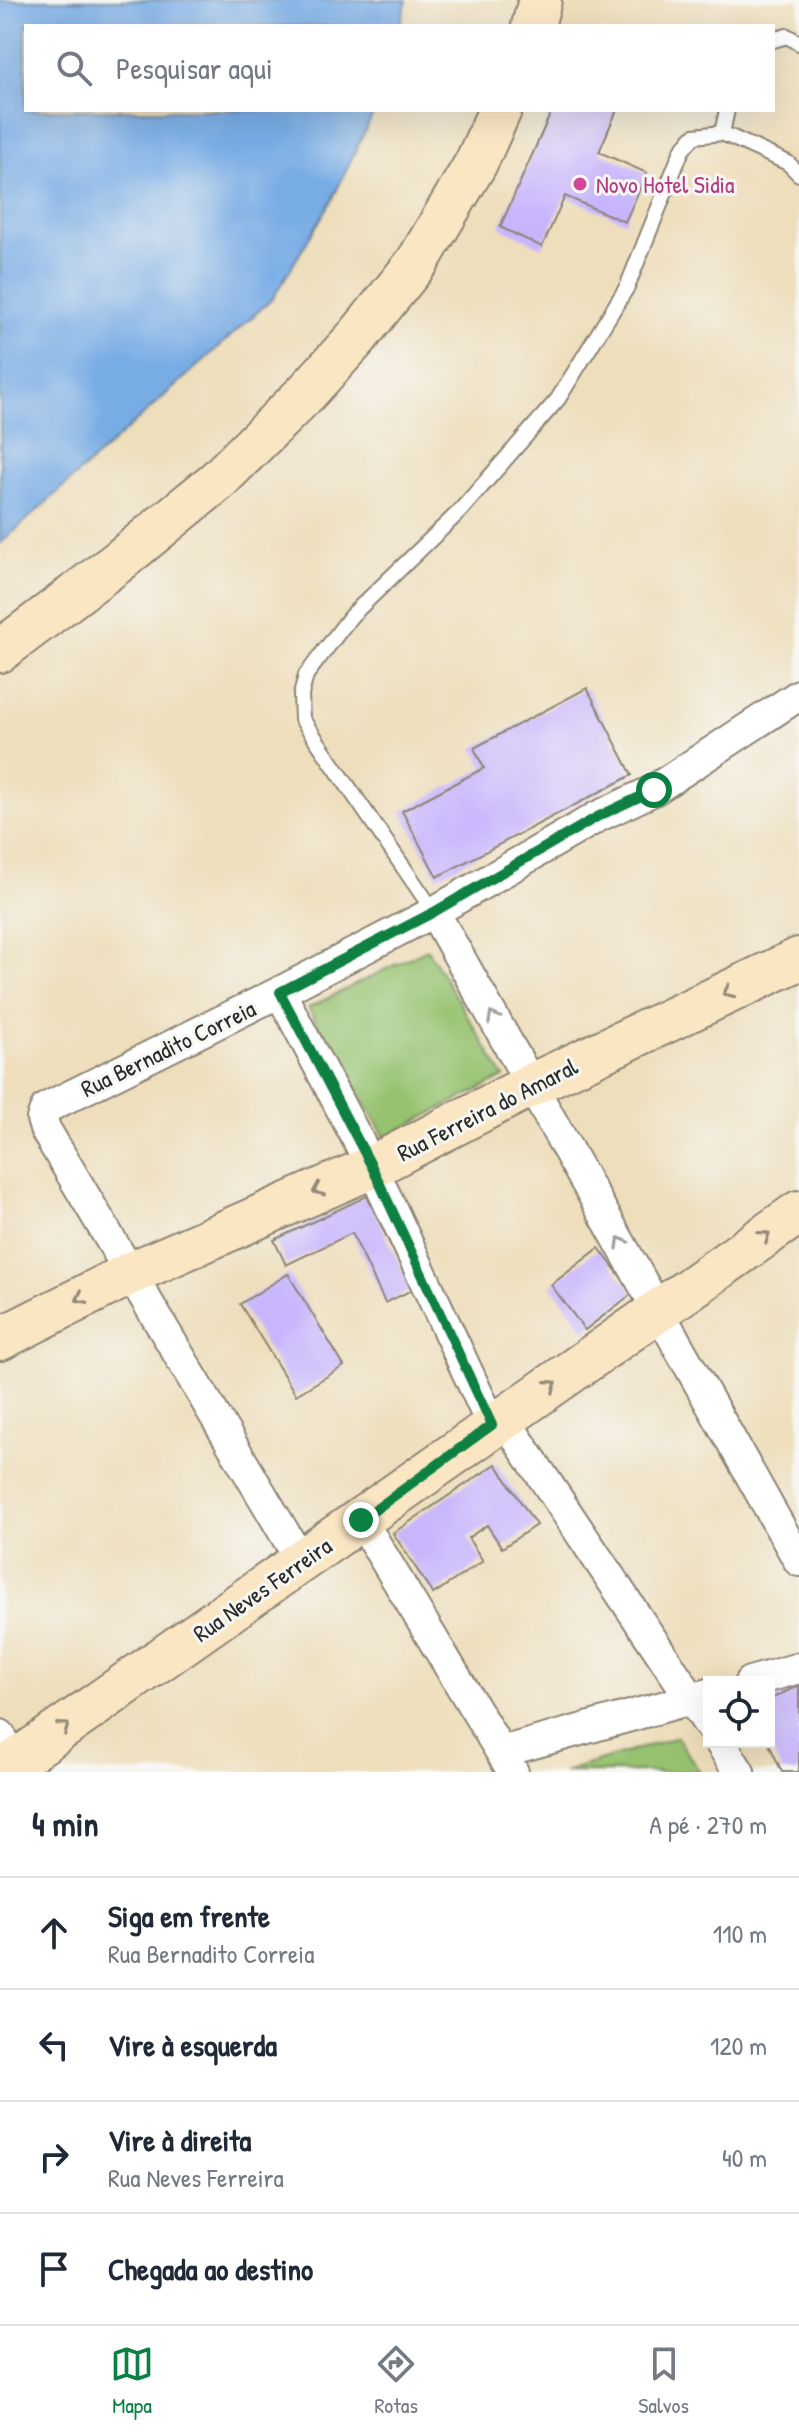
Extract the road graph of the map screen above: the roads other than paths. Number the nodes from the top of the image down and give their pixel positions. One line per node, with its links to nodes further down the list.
1 (540, 0): 2 (street)
2 (534, 24)
3 (775, 39): 4 (lane)
4 (799, 43)
5 (499, 112): 9 (street)
6 (727, 112): 7 (lane)
7 (722, 133): 8 (lane); 11 (lane)
8 (799, 174)
9 (0, 651)
10 (799, 695): 11 (street, Rua Bernadito Correia)
11 (434, 912): 13 (street, Rua Bernadito Correia); 14 (street, one-way to 11)
12 (799, 959): 14 (street, Rua Ferreira do Amaral, one-way to 14)
13 (280, 992): 15 (street); 17 (street, Rua Bernadito Correia)
14 (531, 1085): 15 (street, Rua Ferreira do Amaral); 18 (street, one-way to 14)
15 (372, 1167): 17 (street, Rua Ferreira do Amaral, one-way to 17); 20 (street)
16 (799, 1212): 18 (street, Rua Neves Ferreira, one-way to 16)
17 (129, 1274): 19 (street, Rua Ferreira do Amaral, one-way to 19); 22 (street)
18 (659, 1310): 20 (street, Rua Neves Ferreira, one-way to 18); 23 (street)
19 (0, 1339)
20 (498, 1422): 21 (street, Rua Neves Ferreira); 26 (street)
21 (361, 1520): 22 (street, Rua Neves Ferreira); 29 (street)
22 (301, 1561): 28 (street, Rua Neves Ferreira, one-way to 22)
23 (799, 1561)
24 (799, 1668): 25 (street)
25 (771, 1676)
26 (700, 1696): 29 (street)
27 (724, 1748): 30 (street)
28 (9, 1760)
29 (507, 1762)
30 (739, 1772)

